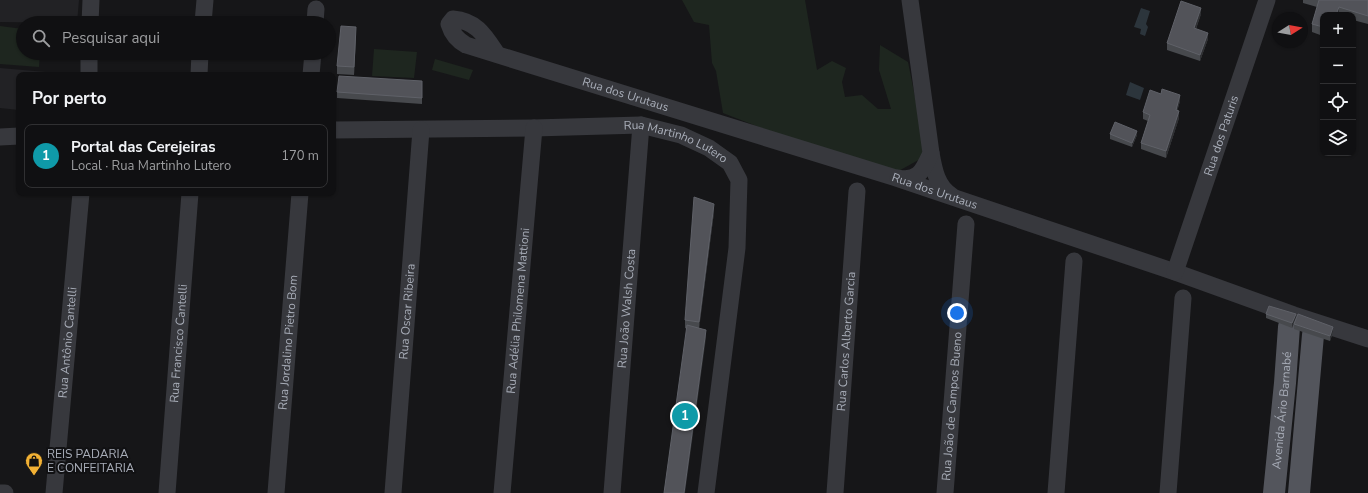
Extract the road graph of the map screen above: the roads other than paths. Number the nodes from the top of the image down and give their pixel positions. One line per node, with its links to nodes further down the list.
1 (91, 0): 5 (street)
2 (205, 0): 6 (street)
3 (910, 0): 20 (street)
4 (1267, 0): 29 (street, Rua dos Paturis)
5 (90, 16)
6 (204, 16)
7 (497, 54): 21 (street, Rua dos Urutaus)
8 (89, 60): 11 (street)
9 (200, 60): 12 (street)
10 (312, 60): 13 (street)
11 (89, 72)
12 (199, 72)
13 (311, 72)
14 (641, 125): 15 (street, Rua Martinho Lutero); 43 (street, Rua João Walsh Costa); 44 (street, Rua Martinho Lutero)
15 (534, 128): 17 (street, Rua Martinho Lutero); 42 (street, Rua Adélia Philomena Mattioni)
16 (336, 130): 17 (street, Rua Martinho Lutero)
17 (421, 130): 41 (street, Rua Oscar Ribeira)
18 (16, 136): 19 (street)
19 (0, 137)
20 (931, 153): 21 (street); 26 (street)
21 (896, 178): 26 (street, Rua dos Urutaus)
22 (857, 191): 45 (street, Rua Carlos Alberto Garcia)
23 (81, 196): 38 (street, Rua Antônio Cantelli)
24 (190, 196): 39 (street, Rua Francisco Cantelli)
25 (300, 196): 40 (street, Rua Jordalino Pietro Bom)
26 (959, 200): 29 (street, Rua dos Urutaus)
27 (966, 224): 46 (street, Rua João de Campos Bueno)
28 (1074, 261): 47 (street)
29 (1176, 272): 33 (street, Rua dos Urutaus)
30 (1183, 298): 48 (street)
31 (1289, 327): 34 (main road, Avenida Ário Barnabé)
32 (1313, 335): 35 (main road, Avenida Ário Barnabé)
33 (1368, 339)
34 (1285, 383): 35 (main road); 49 (main road, Avenida Ário Barnabé)
35 (1309, 386): 50 (main road, Avenida Ário Barnabé)
36 (0, 493): 37 (street)
37 (5, 493)
38 (54, 493)
39 (167, 493)
40 (276, 493)
41 (393, 493)
42 (502, 493)
43 (612, 493)
44 (706, 493)
45 (835, 493)
46 (945, 493)
47 (1056, 493)
48 (1168, 493)
49 (1274, 493)
50 (1299, 493)

